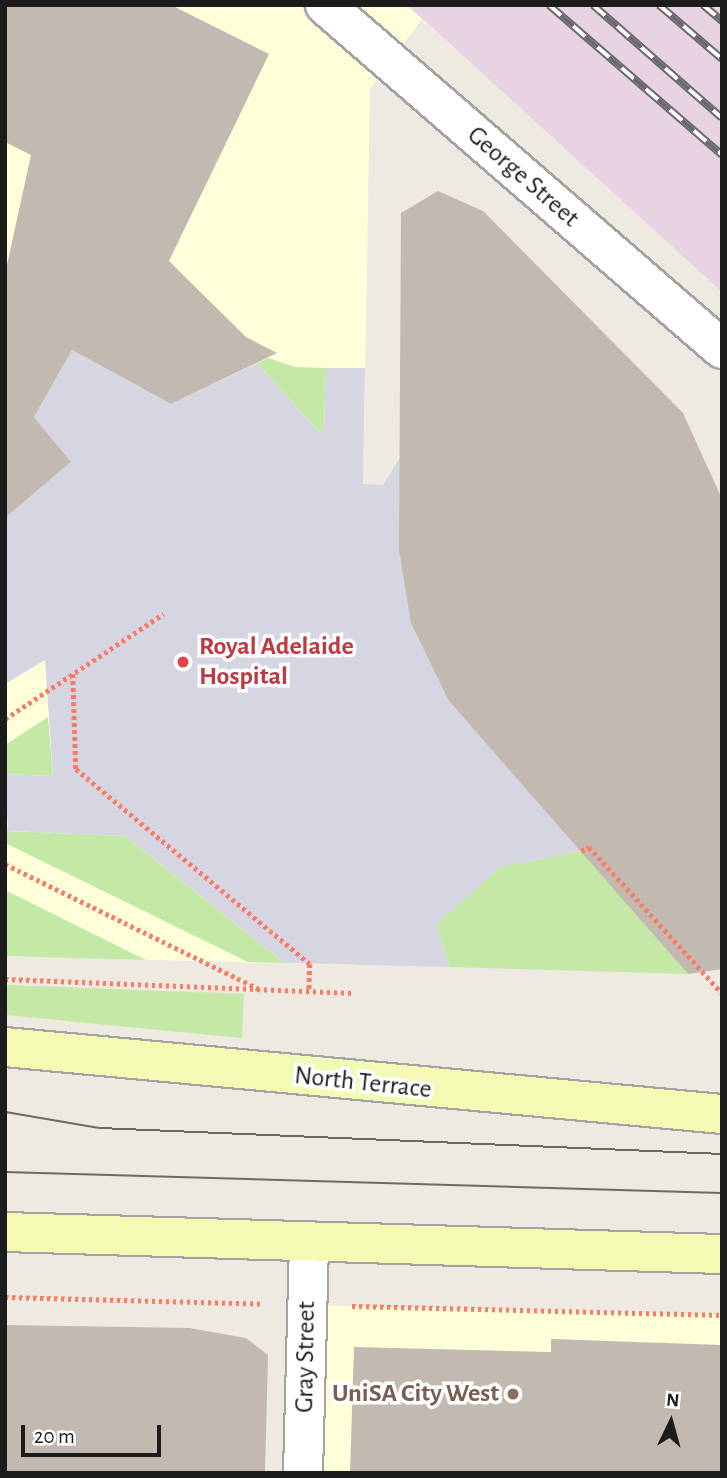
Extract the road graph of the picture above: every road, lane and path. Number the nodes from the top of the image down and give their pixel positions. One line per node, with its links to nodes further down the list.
1 (325, 5): 2 (street, George Street)
2 (722, 349)
3 (163, 614): 4 (path)
4 (73, 674): 5 (path); 10 (path)
5 (5, 719)
6 (581, 851): 12 (path)
7 (5, 864): 9 (path)
8 (5, 979): 9 (path)
9 (261, 990): 10 (path)
10 (309, 992): 11 (path)
11 (353, 993)
12 (722, 993)
13 (5, 1047): 14 (main road, North Terrace)
14 (722, 1114)
15 (5, 1232): 16 (main road)
16 (309, 1241): 17 (main road); 22 (street, Gray Street)
17 (722, 1254)
18 (5, 1297): 19 (path)
19 (278, 1305)
20 (339, 1306): 21 (path)
21 (722, 1315)
22 (303, 1473)

